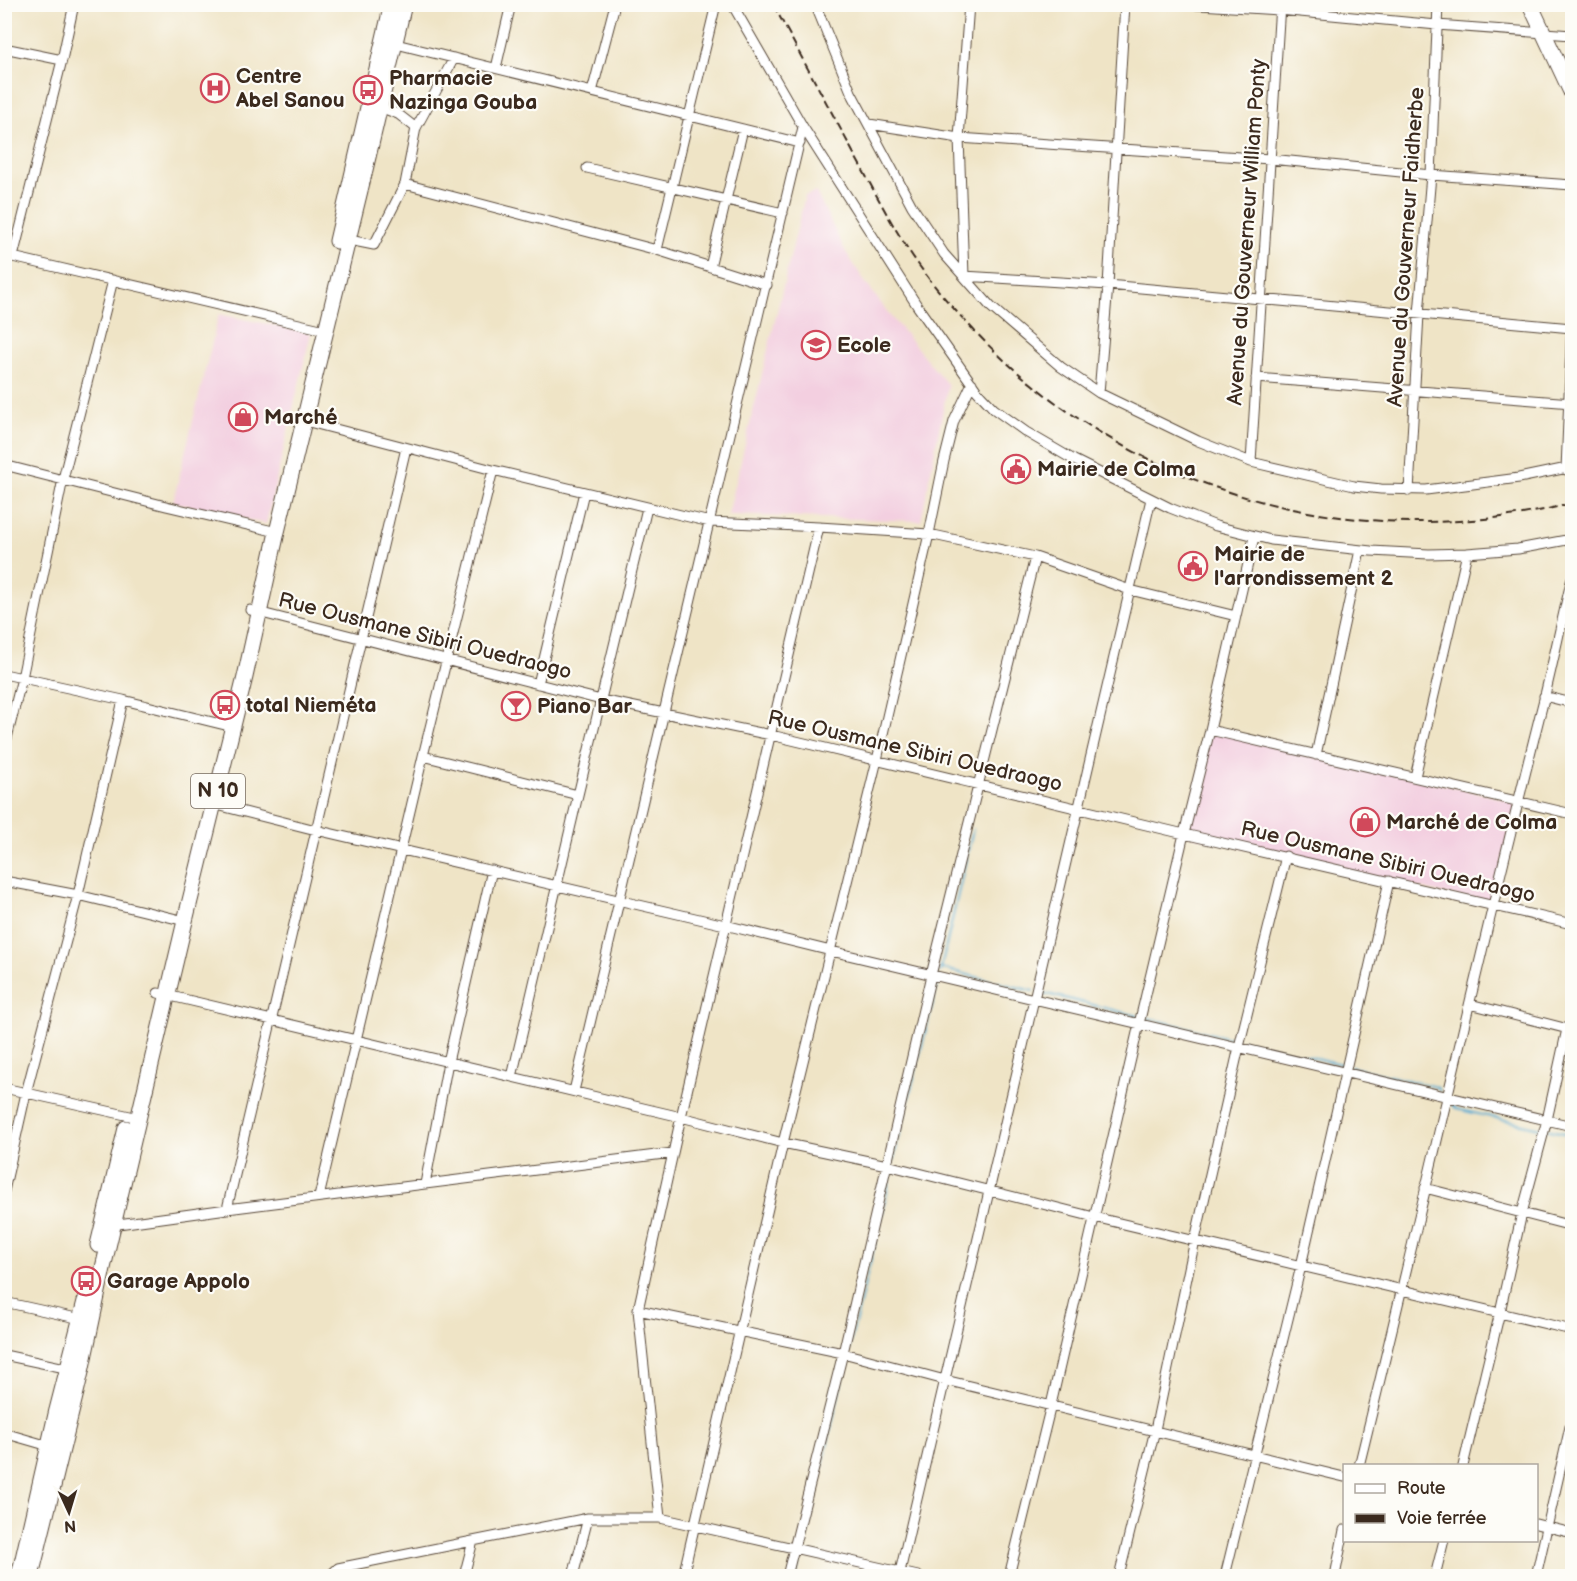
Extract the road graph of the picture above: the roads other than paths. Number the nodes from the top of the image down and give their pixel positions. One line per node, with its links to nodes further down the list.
1 (74, 4): 22 (street)
2 (392, 4): 19 (main road, N 10)
3 (404, 4): 19 (main road, N 10)
4 (511, 4): 23 (street)
5 (615, 4): 25 (street)
6 (716, 4): 28 (street)
7 (732, 4): 30 (street)
8 (815, 4): 29 (street)
9 (969, 4): 33 (street)
10 (1125, 4): 35 (street)
11 (1185, 4): 15 (street)
12 (1438, 4): 16 (street, Avenue du Gouverneur Faidherbe)
13 (1530, 4): 17 (main road)
14 (1539, 4): 17 (main road)
15 (1280, 7): 16 (street); 36 (street, Avenue du Gouverneur William Ponty)
16 (1437, 25): 17 (street); 38 (street, Avenue du Gouverneur Faidherbe)
17 (1548, 33): 18 (street); 24 (main road); 26 (main road)
18 (1572, 35)
19 (389, 42): 21 (street); 27 (main road, N 10)
20 (4, 48): 22 (street)
21 (454, 58): 23 (street); 31 (street)
22 (62, 60): 46 (street)
23 (496, 68): 25 (street)
24 (1572, 77)
25 (592, 92): 28 (street)
26 (1572, 94)
27 (375, 105): 31 (street); 44 (main road, N 10)
28 (690, 116): 32 (street); 41 (street)
29 (869, 124): 33 (street); 48 (street)
30 (803, 127): 34 (street); 58 (street)
31 (416, 128): 39 (street)
32 (743, 129): 34 (street); 42 (street)
33 (959, 138): 35 (street); 48 (street)
34 (800, 143): 43 (street)
35 (1116, 149): 36 (street); 51 (street)
36 (1270, 159): 38 (street); 52 (street, Avenue du Gouverneur William Ponty)
37 (587, 168): 41 (street)
38 (1431, 175): 40 (street); 53 (street, Avenue du Gouverneur Faidherbe)
39 (405, 184): 44 (street); 45 (street)
40 (1572, 185)
41 (672, 187): 42 (street); 45 (street)
42 (726, 200): 43 (street); 47 (street)
43 (783, 213): 50 (street)
44 (343, 239): 55 (main road, N 10)
45 (657, 250): 47 (street)
46 (9, 256): 49 (street)
47 (710, 267): 50 (street)
48 (964, 276): 51 (street); 60 (street)
49 (113, 280): 55 (street); 68 (street)
50 (767, 285): 73 (street)
51 (1108, 285): 52 (street); 60 (street)
52 (1261, 299): 53 (street); 57 (street, Avenue du Gouverneur William Ponty)
53 (1419, 314): 56 (street); 59 (street, Avenue du Gouverneur Faidherbe)
54 (1572, 320): 56 (street)
55 (321, 328): 62 (main road, N 10); 75 (main road, N 10)
56 (1572, 328): 61 (street)
57 (1256, 378): 59 (street); 64 (street, Avenue du Gouverneur William Ponty)
58 (972, 383): 71 (street); 76 (street)
59 (1415, 390): 61 (street); 69 (street, Avenue du Gouverneur Faidherbe)
60 (1099, 393): 64 (street)
61 (1571, 403): 66 (street)
62 (304, 421): 63 (street); 75 (main road, N 10)
63 (406, 448): 67 (street); 86 (street)
64 (1251, 462): 69 (street)
65 (4, 465): 68 (street)
66 (1569, 469): 69 (street)
67 (493, 470): 70 (street); 87 (street)
68 (63, 479): 75 (street); 89 (street)
69 (1409, 491)
70 (584, 492): 72 (street); 90 (street)
71 (1151, 499): 77 (street); 83 (street)
72 (647, 508): 73 (street); 93 (street)
73 (710, 522): 74 (street); 95 (street)
74 (819, 527): 76 (street); 98 (street)
75 (273, 531): 84 (main road, N 10)
76 (929, 534): 81 (street); 102 (street)
77 (1254, 537): 79 (street); 85 (street)
78 (1572, 539): 80 (street)
79 (1360, 550): 80 (street); 100 (street)
80 (1467, 553): 103 (street)
81 (1035, 557): 83 (street); 104 (street)
82 (1572, 585): 91 (street)
83 (1130, 590): 85 (street); 108 (street)
84 (254, 612): 86 (street, Rue Ousmane Sibiri Ouedraogo); 96 (main road, N 10)
85 (1236, 616): 97 (street)
86 (362, 639): 87 (street, Rue Ousmane Sibiri Ouedraogo); 110 (street)
87 (447, 660): 90 (street, Rue Ousmane Sibiri Ouedraogo); 101 (street)
88 (4, 674): 89 (street)
89 (22, 678): 92 (street); 99 (street)
90 (538, 684): 93 (street, Rue Ousmane Sibiri Ouedraogo)
91 (1544, 696): 94 (street); 106 (street)
92 (123, 700): 96 (street); 118 (street)
93 (601, 700): 95 (street, Rue Ousmane Sibiri Ouedraogo); 105 (street)
94 (1572, 703)
95 (664, 713): 98 (street, Rue Ousmane Sibiri Ouedraogo); 119 (street)
96 (228, 725): 107 (main road, N 10)
97 (1210, 730): 100 (street); 111 (street)
98 (771, 735): 102 (street, Rue Ousmane Sibiri Ouedraogo); 123 (street)
99 (4, 750)
100 (1316, 755): 103 (street)
101 (423, 756): 105 (street); 112 (street)
102 (877, 760): 104 (street, Rue Ousmane Sibiri Ouedraogo); 124 (street)
103 (1415, 777): 106 (street)
104 (978, 784): 108 (street, Rue Ousmane Sibiri Ouedraogo); 125 (street)
105 (578, 795): 117 (street)
106 (1517, 801): 109 (street); 120 (street)
107 (210, 803): 110 (street); 121 (main road, N 10)
108 (1079, 808): 111 (street, Rue Ousmane Sibiri Ouedraogo); 127 (street)
109 (1572, 814)
110 (316, 830): 112 (street); 129 (street)
111 (1184, 834): 113 (street, Rue Ousmane Sibiri Ouedraogo); 130 (street)
112 (402, 850): 114 (street); 132 (street)
113 (1286, 856): 116 (street, Rue Ousmane Sibiri Ouedraogo); 133 (street)
114 (492, 870): 117 (street); 134 (street)
115 (4, 881): 118 (street)
116 (1389, 881): 120 (street, Rue Ousmane Sibiri Ouedraogo); 135 (street)
117 (557, 886): 119 (street); 136 (street)
118 (78, 895): 121 (street); 139 (street)
119 (621, 901): 123 (street); 138 (street)
120 (1492, 905): 122 (street, Rue Ousmane Sibiri Ouedraogo); 128 (street)
121 (181, 920): 126 (main road, N 10)
122 (1572, 924)
123 (725, 925): 124 (street); 142 (street)
124 (831, 951): 125 (street); 145 (street)
125 (930, 975): 127 (street); 147 (street)
126 (163, 994): 129 (street); 141 (main road, N 10)
127 (1034, 999): 130 (street); 151 (street)
128 (1470, 1004): 131 (street); 140 (street)
129 (271, 1020): 132 (street); 153 (street)
130 (1139, 1024): 133 (street); 155 (street)
131 (1570, 1030): 143 (street)
132 (357, 1040): 134 (street); 152 (street)
133 (1239, 1047): 135 (street); 158 (street)
134 (448, 1062): 136 (street); 148 (street)
135 (1344, 1072): 140 (street); 159 (street)
136 (512, 1077): 138 (street)
137 (4, 1088): 139 (street)
138 (574, 1091): 142 (street)
139 (27, 1093): 141 (street); 150 (street)
140 (1448, 1096): 143 (street); 149 (street)
141 (134, 1117): 156 (main road, N 10)
142 (681, 1117): 145 (street); 146 (street)
143 (1546, 1120): 144 (street); 154 (street)
144 (1572, 1126)
145 (783, 1143): 147 (street); 165 (street)
146 (672, 1153): 148 (street); 162 (street)
147 (887, 1165): 151 (street); 167 (street)
148 (425, 1184): 152 (street)
149 (1425, 1188): 154 (street); 160 (street)
150 (4, 1191)
151 (990, 1191): 155 (street); 170 (street)
152 (319, 1197): 153 (street)
153 (227, 1209): 156 (street)
154 (1522, 1213): 157 (street); 163 (street)
155 (1094, 1217): 158 (street); 171 (street)
156 (108, 1225): 164 (main road, N 10); 169 (main road, N 10)
157 (1572, 1226)
158 (1195, 1240): 159 (street); 173 (street)
159 (1301, 1266): 160 (street); 176 (street)
160 (1403, 1289): 163 (street); 177 (street)
161 (4, 1302): 164 (street)
162 (639, 1310): 165 (street); 181 (street)
163 (1500, 1312): 166 (street); 178 (street)
164 (81, 1319): 169 (main road, N 10)
165 (740, 1330): 167 (street); 183 (street)
166 (1572, 1330)
167 (843, 1353): 170 (street); 189 (street)
168 (4, 1355): 169 (street)
169 (74, 1370): 175 (main road, N 10); 192 (main road, N 10)
170 (945, 1380): 171 (street); 190 (street)
171 (1051, 1406): 173 (street); 199 (street)
172 (1572, 1418): 184 (street)
173 (1155, 1430): 176 (street); 200 (street)
174 (4, 1433): 175 (street)
175 (49, 1446): 191 (main road, N 10)
176 (1256, 1455): 179 (street); 201 (street)
177 (1359, 1464)
178 (1463, 1464)
179 (1343, 1477)
180 (588, 1518): 181 (street); 187 (street); 195 (street)
181 (660, 1518): 183 (street)
182 (1538, 1525): 184 (street)
183 (696, 1527): 189 (street); 196 (street)
184 (1547, 1527): 185 (street); 204 (street)
185 (1572, 1533)
186 (1343, 1535): 202 (street)
187 (473, 1541): 193 (street); 194 (street)
188 (1444, 1542): 203 (street)
189 (793, 1548): 190 (street); 197 (street)
190 (900, 1574): 198 (street)
191 (19, 1576)
192 (31, 1576)
193 (329, 1576)
194 (464, 1576)
195 (573, 1576)
196 (683, 1576)
197 (787, 1576)
198 (918, 1576)
199 (1009, 1576)
200 (1119, 1576)
201 (1225, 1576)
202 (1335, 1576)
203 (1435, 1576)
204 (1536, 1576)

